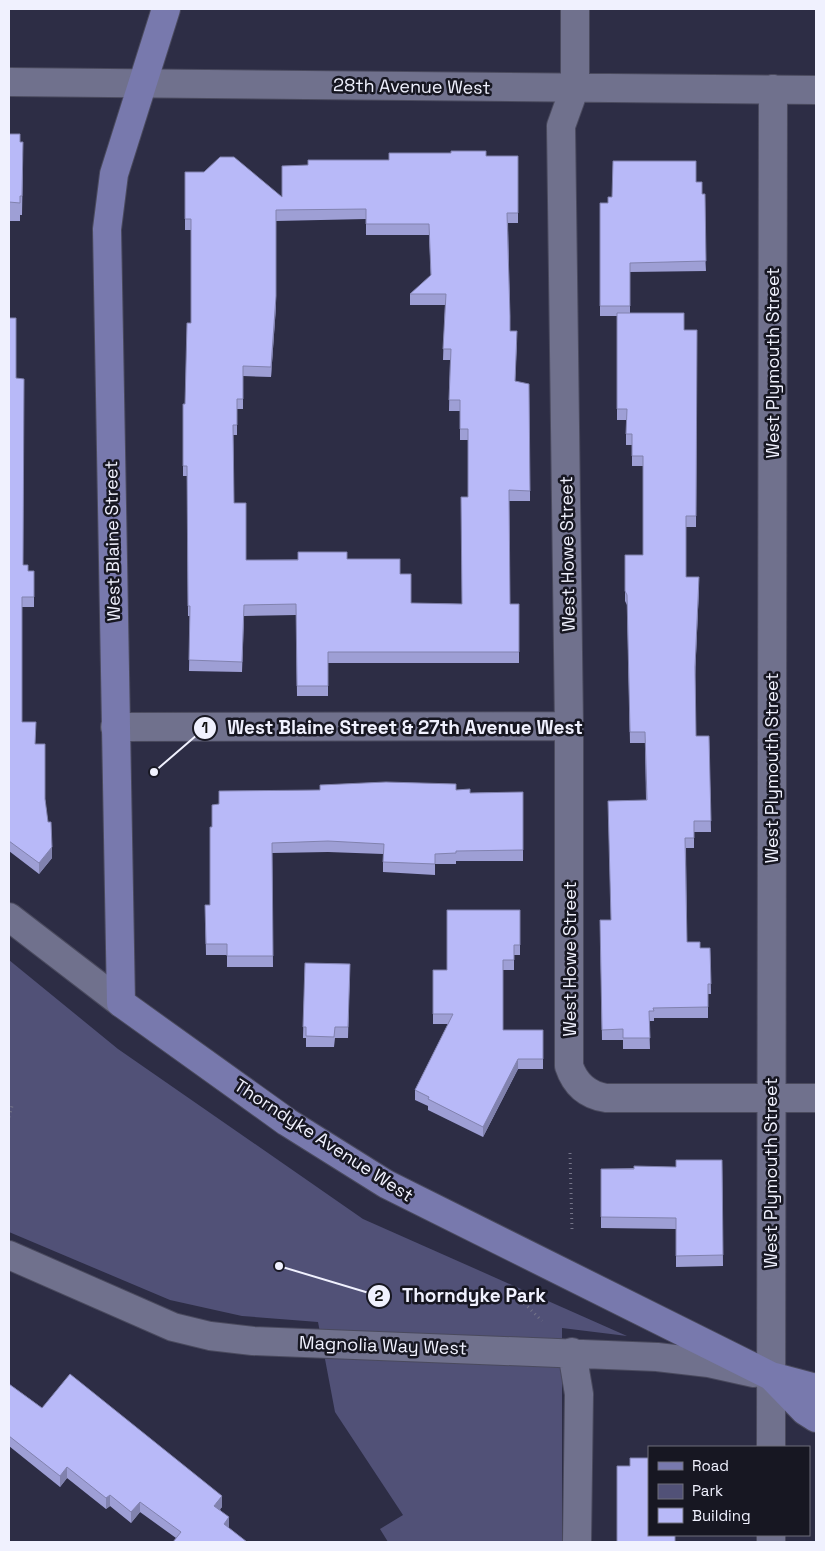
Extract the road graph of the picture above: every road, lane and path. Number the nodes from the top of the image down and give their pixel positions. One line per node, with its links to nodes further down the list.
1 (166, 9): 4 (main road, West Blaine Street)
2 (575, 9): 5 (street, West Howe Street)
3 (9, 82): 4 (street, 28th Avenue West)
4 (142, 83): 5 (street, 28th Avenue West); 9 (main road, West Blaine Street)
5 (575, 87): 6 (street, 28th Avenue West); 8 (street, West Howe Street)
6 (773, 89): 7 (street, 28th Avenue West); 12 (street, West Plymouth Street)
7 (816, 90)
8 (569, 726): 9 (street); 12 (street, West Howe Street)
9 (115, 727): 11 (main road, West Blaine Street)
10 (9, 917): 11 (street, Thorndyke Avenue West)
11 (121, 1003): 20 (main road, Thorndyke Avenue West)
12 (770, 1098): 13 (street); 20 (street, West Plymouth Street)
13 (816, 1098)
14 (12, 1106): 15 (path)
15 (9, 1117)
16 (570, 1153): 17 (path)
17 (572, 1230)
18 (9, 1255): 19 (street, Magnolia Way West)
19 (572, 1352): 20 (street, Magnolia Way West); 24 (street)
20 (771, 1376): 21 (main road, Thorndyke Avenue West); 22 (main road, Thorndyke Avenue West); 23 (street, West Plymouth Street)
21 (816, 1388)
22 (816, 1418)
23 (771, 1446)
24 (577, 1542)

